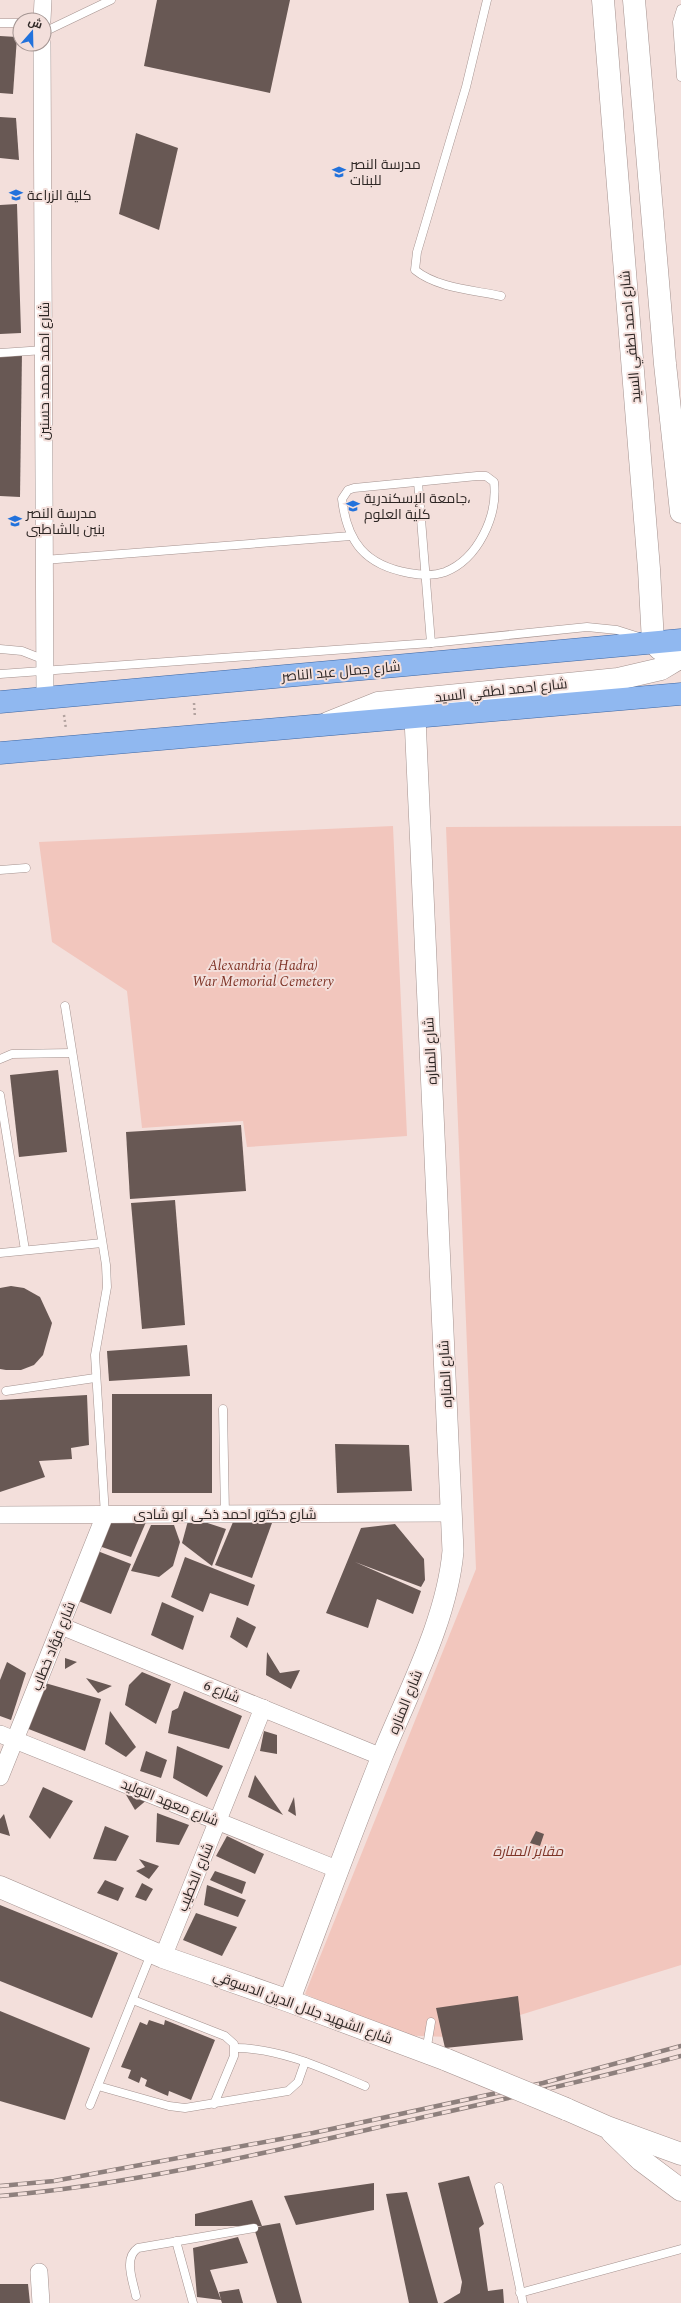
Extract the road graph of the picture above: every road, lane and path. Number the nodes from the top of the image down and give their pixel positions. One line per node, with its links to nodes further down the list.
1 (42, 0): 7 (street)
2 (111, 0): 10 (lane)
3 (487, 0): 13 (lane)
4 (603, 0): 21 (main road, شارع احمد لطفي السيد)
5 (634, 0): 17 (main road)
6 (681, 9): 12 (lane)
7 (42, 12)
8 (12, 23): 9 (lane)
9 (0, 24)
10 (52, 28)
11 (42, 52): 14 (street, شارع احمد محمد حسنين)
12 (681, 77)
13 (501, 296)
14 (44, 350): 15 (lane); 19 (street, شارع احمد محمد حسنين)
15 (0, 353)
16 (418, 482): 18 (lane); 20 (lane); 20 (lane)
17 (681, 512)
18 (351, 536): 19 (lane); 20 (lane)
19 (44, 560): 25 (street, شارع احمد محمد حسنين)
20 (426, 575): 22 (lane)
21 (653, 642): 22 (lane); 24 (main road, شارع جمال عبد الناصر); 27 (main road, شارع جمال عبد الناصر)
22 (431, 643): 25 (lane)
23 (0, 649): 25 (lane)
24 (681, 654): 32 (main road, شارع احمد لطفي السيد)
25 (45, 666): 26 (lane); 29 (street, شارع احمد محمد حسنين)
26 (0, 674)
27 (192, 685): 29 (main road, شارع جمال عبد الناصر); 33 (path)
28 (681, 694): 31 (main road)
29 (53, 697): 30 (main road, شارع جمال عبد الناصر); 34 (path)
30 (0, 702)
31 (414, 718): 32 (main road); 48 (street, شارع المناره)
32 (322, 726): 33 (main road)
33 (197, 736): 34 (main road)
34 (68, 747): 35 (main road)
35 (0, 753)
36 (26, 868): 37 (lane)
37 (0, 870)
38 (65, 1006): 39 (lane)
39 (72, 1053): 40 (lane); 42 (lane)
40 (0, 1059)
41 (0, 1095): 43 (lane)
42 (102, 1243): 43 (lane); 45 (lane)
43 (25, 1250): 44 (lane)
44 (0, 1253)
45 (95, 1378): 46 (lane); 51 (lane)
46 (6, 1391)
47 (223, 1409): 49 (lane)
48 (451, 1513): 49 (street, شارع دكتور احمد ذكى ابو شادى); 55 (street, شارع المناره)
49 (225, 1514): 51 (street, شارع دكتور احمد ذكى ابو شادى)
50 (0, 1515): 51 (street, شارع دكتور احمد ذكى ابو شادى)
51 (105, 1515): 52 (street, شارع فؤاد خطاب)
52 (61, 1626): 53 (street, شارع 6); 54 (street, شارع فؤاد خطاب)
53 (264, 1708): 55 (street, شارع 6); 57 (street, شارع الخطيب)
54 (7, 1737): 56 (street, شارع فؤاد خطاب); 57 (street, شارع معهد التوليد)
55 (382, 1757): 58 (street, شارع المناره)
56 (0, 1777)
57 (218, 1821): 58 (street, شارع معهد التوليد); 60 (street, شارع الخطيب)
58 (339, 1870): 62 (street, شارع المناره)
59 (0, 1887): 60 (main road, شارع الشهيد جلال الدين الدسوقي)
60 (157, 1954): 61 (lane); 62 (main road, شارع الشهيد جلال الدين الدسوقي)
61 (133, 2000): 64 (lane); 67 (lane)
62 (289, 2001): 65 (main road, شارع الشهيد جلال الدين الدسوقي)
63 (431, 2022): 65 (lane)
64 (235, 2048): 66 (lane); 69 (lane)
65 (426, 2052): 71 (main road, شارع الشهيد جلال الدين الدسوقي, bridge)
66 (305, 2062): 68 (lane); 69 (lane)
67 (98, 2086): 69 (lane); 70 (lane)
68 (365, 2086)
69 (214, 2104)
70 (90, 2105)
71 (607, 2127): 72 (main road, شارع الشهيد جلال الدين الدسوقي); 74 (main road, شارع الشهيد جلال الدين الدسوقي)
72 (681, 2154)
73 (499, 2186): 79 (lane)
74 (681, 2190)
75 (254, 2228): 76 (lane)
76 (176, 2241): 80 (lane); 82 (lane)
77 (681, 2249): 79 (lane)
78 (39, 2272): 81 (street)
79 (520, 2292): 83 (lane)
80 (136, 2296)
81 (42, 2303)
82 (193, 2303)
83 (523, 2303)

